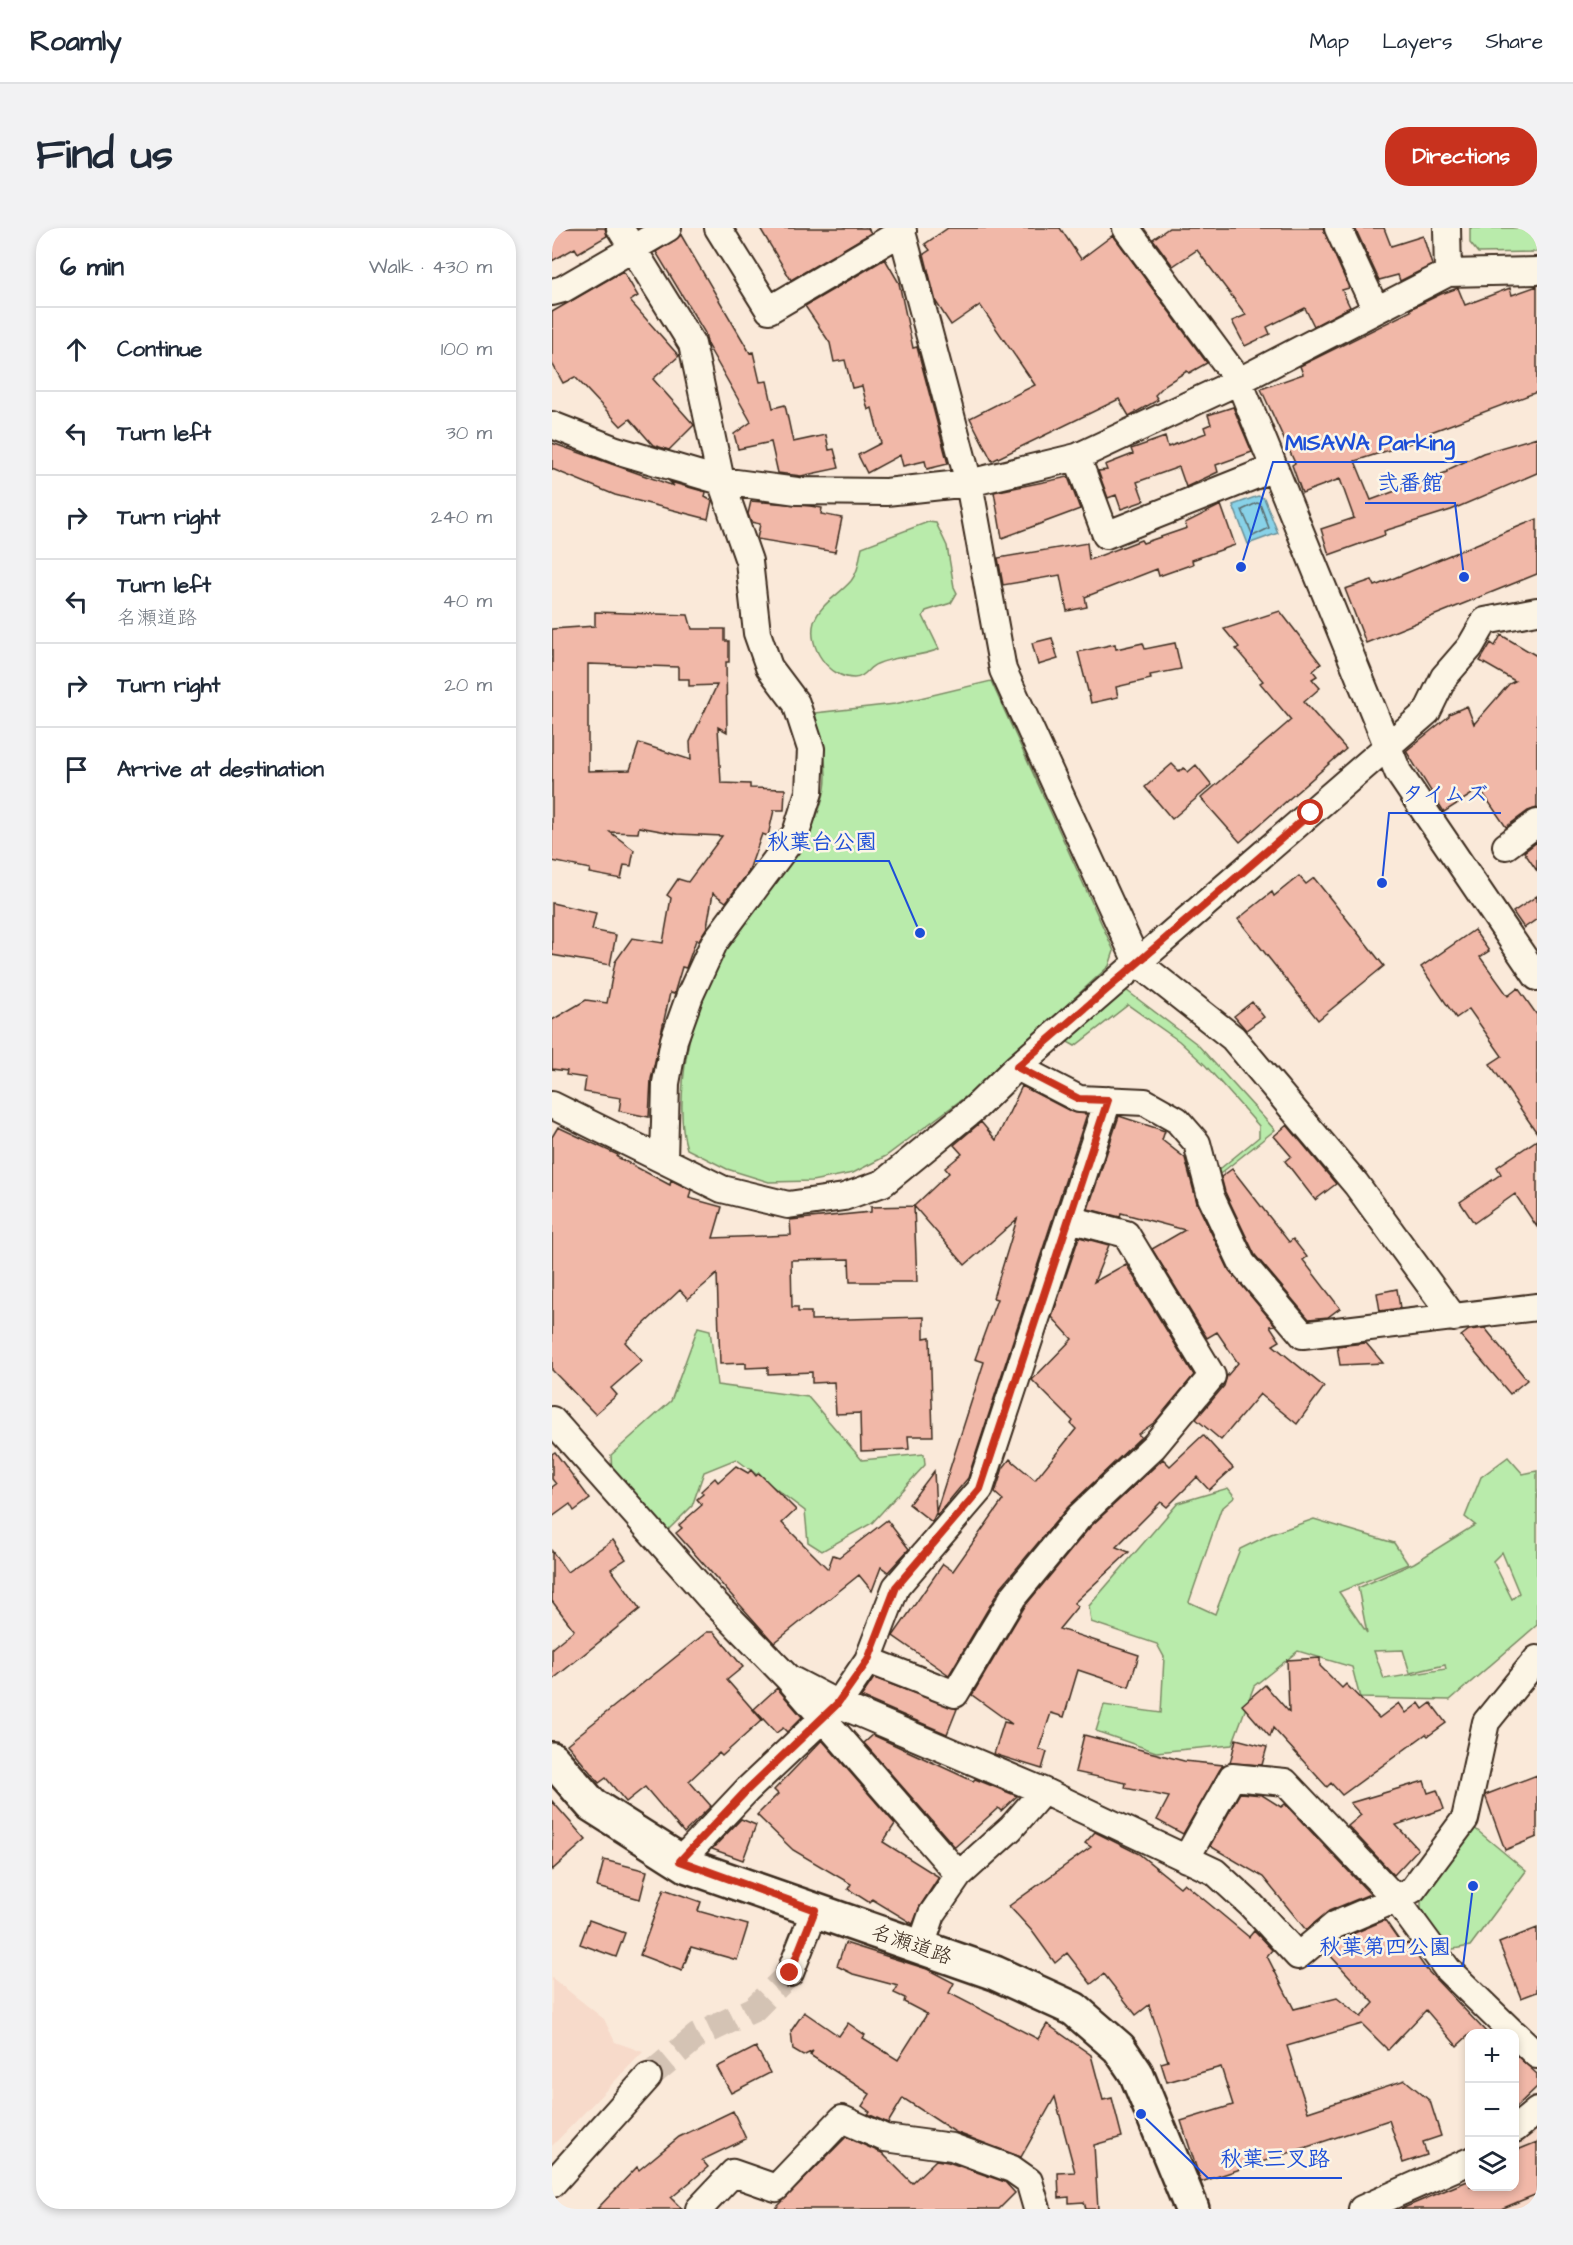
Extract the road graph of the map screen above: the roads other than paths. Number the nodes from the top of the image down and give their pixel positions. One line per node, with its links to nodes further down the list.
1 (668, 228): 7 (street)
2 (718, 228): 6 (street)
3 (1126, 228): 12 (street)
4 (1338, 228): 11 (street)
5 (1447, 228): 9 (street)
6 (902, 230): 17 (street)
7 (626, 238): 10 (street); 16 (street)
8 (1537, 271): 9 (street)
9 (1448, 273): 11 (street)
10 (552, 292)
11 (1376, 310): 12 (street)
12 (1239, 381): 14 (street); 15 (street)
13 (552, 424): 16 (street)
14 (1077, 457): 15 (street); 17 (street)
15 (1274, 468): 19 (street)
16 (721, 481): 17 (street); 27 (street)
17 (969, 483): 22 (street)
18 (1537, 611): 19 (street)
19 (1387, 747): 22 (street); 23 (street)
20 (1537, 823): 21 (street)
21 (1506, 846)
22 (1137, 962): 24 (street); 30 (street)
23 (1537, 977)
24 (1017, 1067): 25 (street); 27 (street)
25 (1108, 1100): 28 (street); 30 (street)
26 (552, 1105): 27 (street)
27 (664, 1160)
28 (1069, 1219): 33 (street); 33 (street)
29 (1537, 1307): 30 (street)
30 (1454, 1318)
31 (552, 1420): 34 (street)
32 (1537, 1659): 40 (street)
33 (868, 1660): 34 (street)
34 (830, 1712): 36 (street); 38 (street); 39 (street)
35 (552, 1759): 38 (street, 名瀬道路)
36 (1043, 1791): 37 (street); 39 (street)
37 (1186, 1859): 40 (street); 40 (street)
38 (680, 1861): 41 (street, 名瀬道路)
39 (959, 1875): 42 (street)
40 (1396, 1899): 44 (street)
41 (815, 1910): 42 (street, 名瀬道路); 43 (street)
42 (921, 1946): 54 (street, 名瀬道路)
43 (790, 1973)
44 (1509, 2029)
45 (1519, 2039): 46 (street)
46 (1537, 2055)
47 (648, 2077): 51 (street)
48 (1537, 2112): 49 (street)
49 (1519, 2126)
50 (1465, 2163): 55 (street)
51 (552, 2184)
52 (699, 2209): 53 (street)
53 (1037, 2209)
54 (1192, 2209)
55 (1362, 2209)

